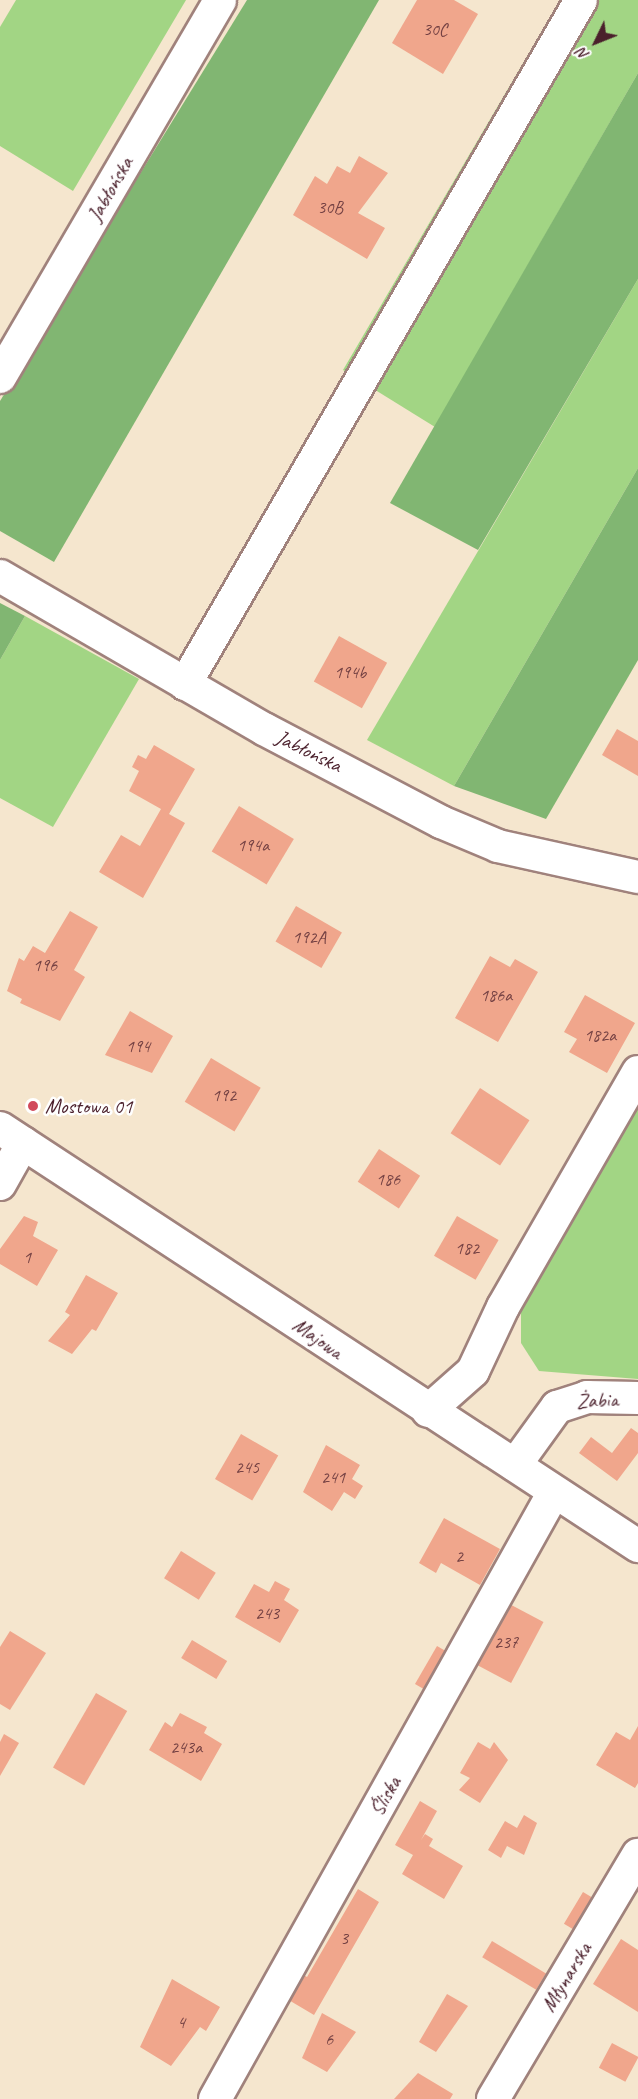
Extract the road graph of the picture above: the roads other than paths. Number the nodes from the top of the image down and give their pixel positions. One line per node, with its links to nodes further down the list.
1 (220, 0): 3 (street, Jabłońska)
2 (581, 0): 5 (street)
3 (0, 377)
4 (0, 576): 5 (street, Jabłońska)
5 (185, 684): 6 (street, Jabłońska)
6 (638, 877)
7 (638, 1072): 11 (street)
8 (11, 1135): 9 (street); 11 (street, Majowa)
9 (0, 1184)
10 (638, 1398): 12 (street, Żabia)
11 (428, 1411): 12 (street, Majowa)
12 (515, 1464): 13 (street, Majowa)
13 (554, 1492): 14 (street, Majowa); 16 (street, Śliska)
14 (638, 1546)
15 (638, 1855): 17 (street, Młynarska)
16 (215, 2099)
17 (493, 2099)

